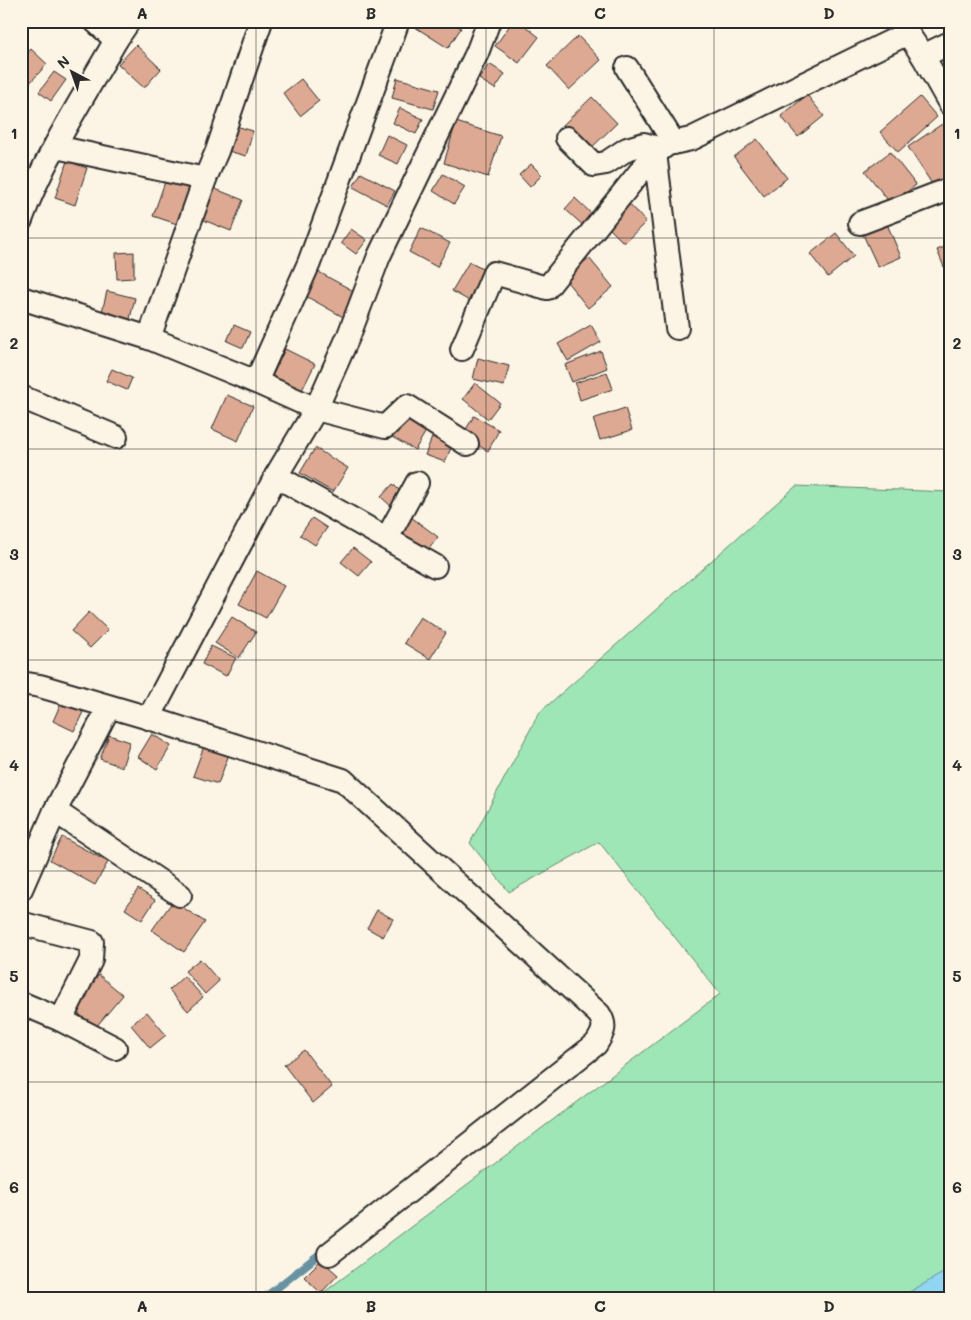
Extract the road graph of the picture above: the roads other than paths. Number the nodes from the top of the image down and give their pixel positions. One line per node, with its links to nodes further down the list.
1 (95, 21): 7 (street)
2 (129, 21): 7 (street)
3 (261, 21): 15 (street)
4 (398, 21): 24 (street)
5 (489, 21): 26 (street)
6 (904, 27): 9 (street); 14 (street)
7 (116, 40): 13 (street)
8 (950, 43): 9 (street)
9 (923, 56): 11 (street)
10 (627, 68): 14 (street)
11 (950, 104)
12 (566, 138): 14 (street)
13 (56, 147): 15 (street); 17 (street)
14 (663, 148): 21 (street); 23 (street)
15 (205, 179): 22 (street)
16 (950, 189): 19 (street)
17 (26, 194): 18 (street)
18 (21, 220)
19 (860, 224)
20 (21, 298): 22 (street)
21 (677, 328)
22 (150, 338): 24 (street)
23 (462, 349)
24 (256, 382): 26 (street)
25 (21, 397): 27 (street)
26 (316, 409): 28 (street); 29 (street)
27 (116, 436)
28 (467, 444)
29 (276, 476): 31 (street); 35 (street)
30 (417, 483): 31 (street)
31 (387, 538): 32 (street)
32 (435, 566)
33 (21, 683): 34 (street)
34 (109, 707): 35 (street); 36 (street)
35 (149, 718): 44 (street)
36 (55, 811): 37 (street); 39 (street)
37 (21, 889)
38 (21, 894): 40 (street)
39 (180, 895)
40 (22, 927): 42 (street)
41 (21, 1003): 42 (street)
42 (62, 1020): 43 (street)
43 (115, 1048)
44 (328, 1254)

